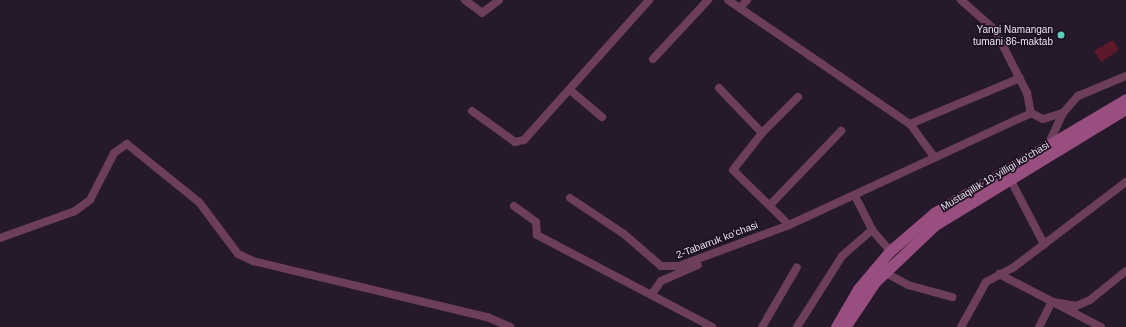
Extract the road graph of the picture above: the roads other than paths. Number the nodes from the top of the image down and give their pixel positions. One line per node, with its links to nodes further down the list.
1 (465, 0): 2 (street)
2 (499, 0)
3 (649, 0): 13 (street)
4 (708, 0): 9 (street)
5 (728, 0): 8 (street)
6 (747, 0): 8 (street)
7 (961, 0): 11 (street)
8 (740, 8): 21 (street)
9 (653, 59)
10 (1126, 76): 19 (street)
11 (1020, 78): 18 (street); 21 (street)
12 (719, 88): 23 (street)
13 (570, 90): 17 (street); 20 (street)
14 (798, 97): 23 (street)
15 (1126, 99): 24 (main road, Mustaqillik 10-yilligi ko'chasi)
16 (1126, 109): 26 (main road, Mustaqillik 10-yilligi ko'chasi)
17 (472, 111)
18 (1031, 113): 19 (street); 25 (street, 2-Tabarruk koʻchasi)
19 (1063, 113): 24 (street)
20 (602, 118)
21 (910, 124): 25 (street)
22 (841, 132): 31 (street)
23 (762, 133): 31 (street)
24 (1048, 145): 37 (main road, Mustaqillik 10-yilligi ko'chasi)
25 (935, 158): 28 (street, 2-Tabarruk koʻchasi)
26 (1009, 177): 36 (street); 39 (main road, Mustaqillik 10-yilligi ko'chasi)
27 (1126, 182): 36 (street)
28 (855, 196): 32 (street, 2-Tabarruk koʻchasi); 34 (street)
29 (570, 198): 33 (street, 2-Tabarruk koʻchasi)
30 (514, 206): 42 (street)
31 (770, 206): 32 (street)
32 (789, 225): 33 (street, 2-Tabarruk koʻchasi)
33 (773, 229): 42 (street, 2-Tabarruk koʻchasi)
34 (872, 230): 37 (street); 48 (street)
35 (0, 238): 45 (street)
36 (1044, 244): 41 (street)
37 (890, 251): 39 (main road, Mustaqillik 10-yilligi ko'chasi)
38 (797, 267): 47 (street)
39 (880, 270): 43 (street); 49 (main road, Mustaqillik 10-yilligi ko'chasi); 50 (main road, Mustaqillik 10-yilligi ko'chasi)
40 (1126, 271): 44 (street)
41 (999, 274): 44 (street); 51 (street)
42 (651, 295): 46 (street)
43 (952, 297)
44 (1052, 302): 52 (street); 53 (street)
45 (510, 327)
46 (712, 327)
47 (762, 327)
48 (797, 327)
49 (836, 327)
50 (845, 327)
51 (960, 327)
52 (1039, 327)
53 (1101, 327)

